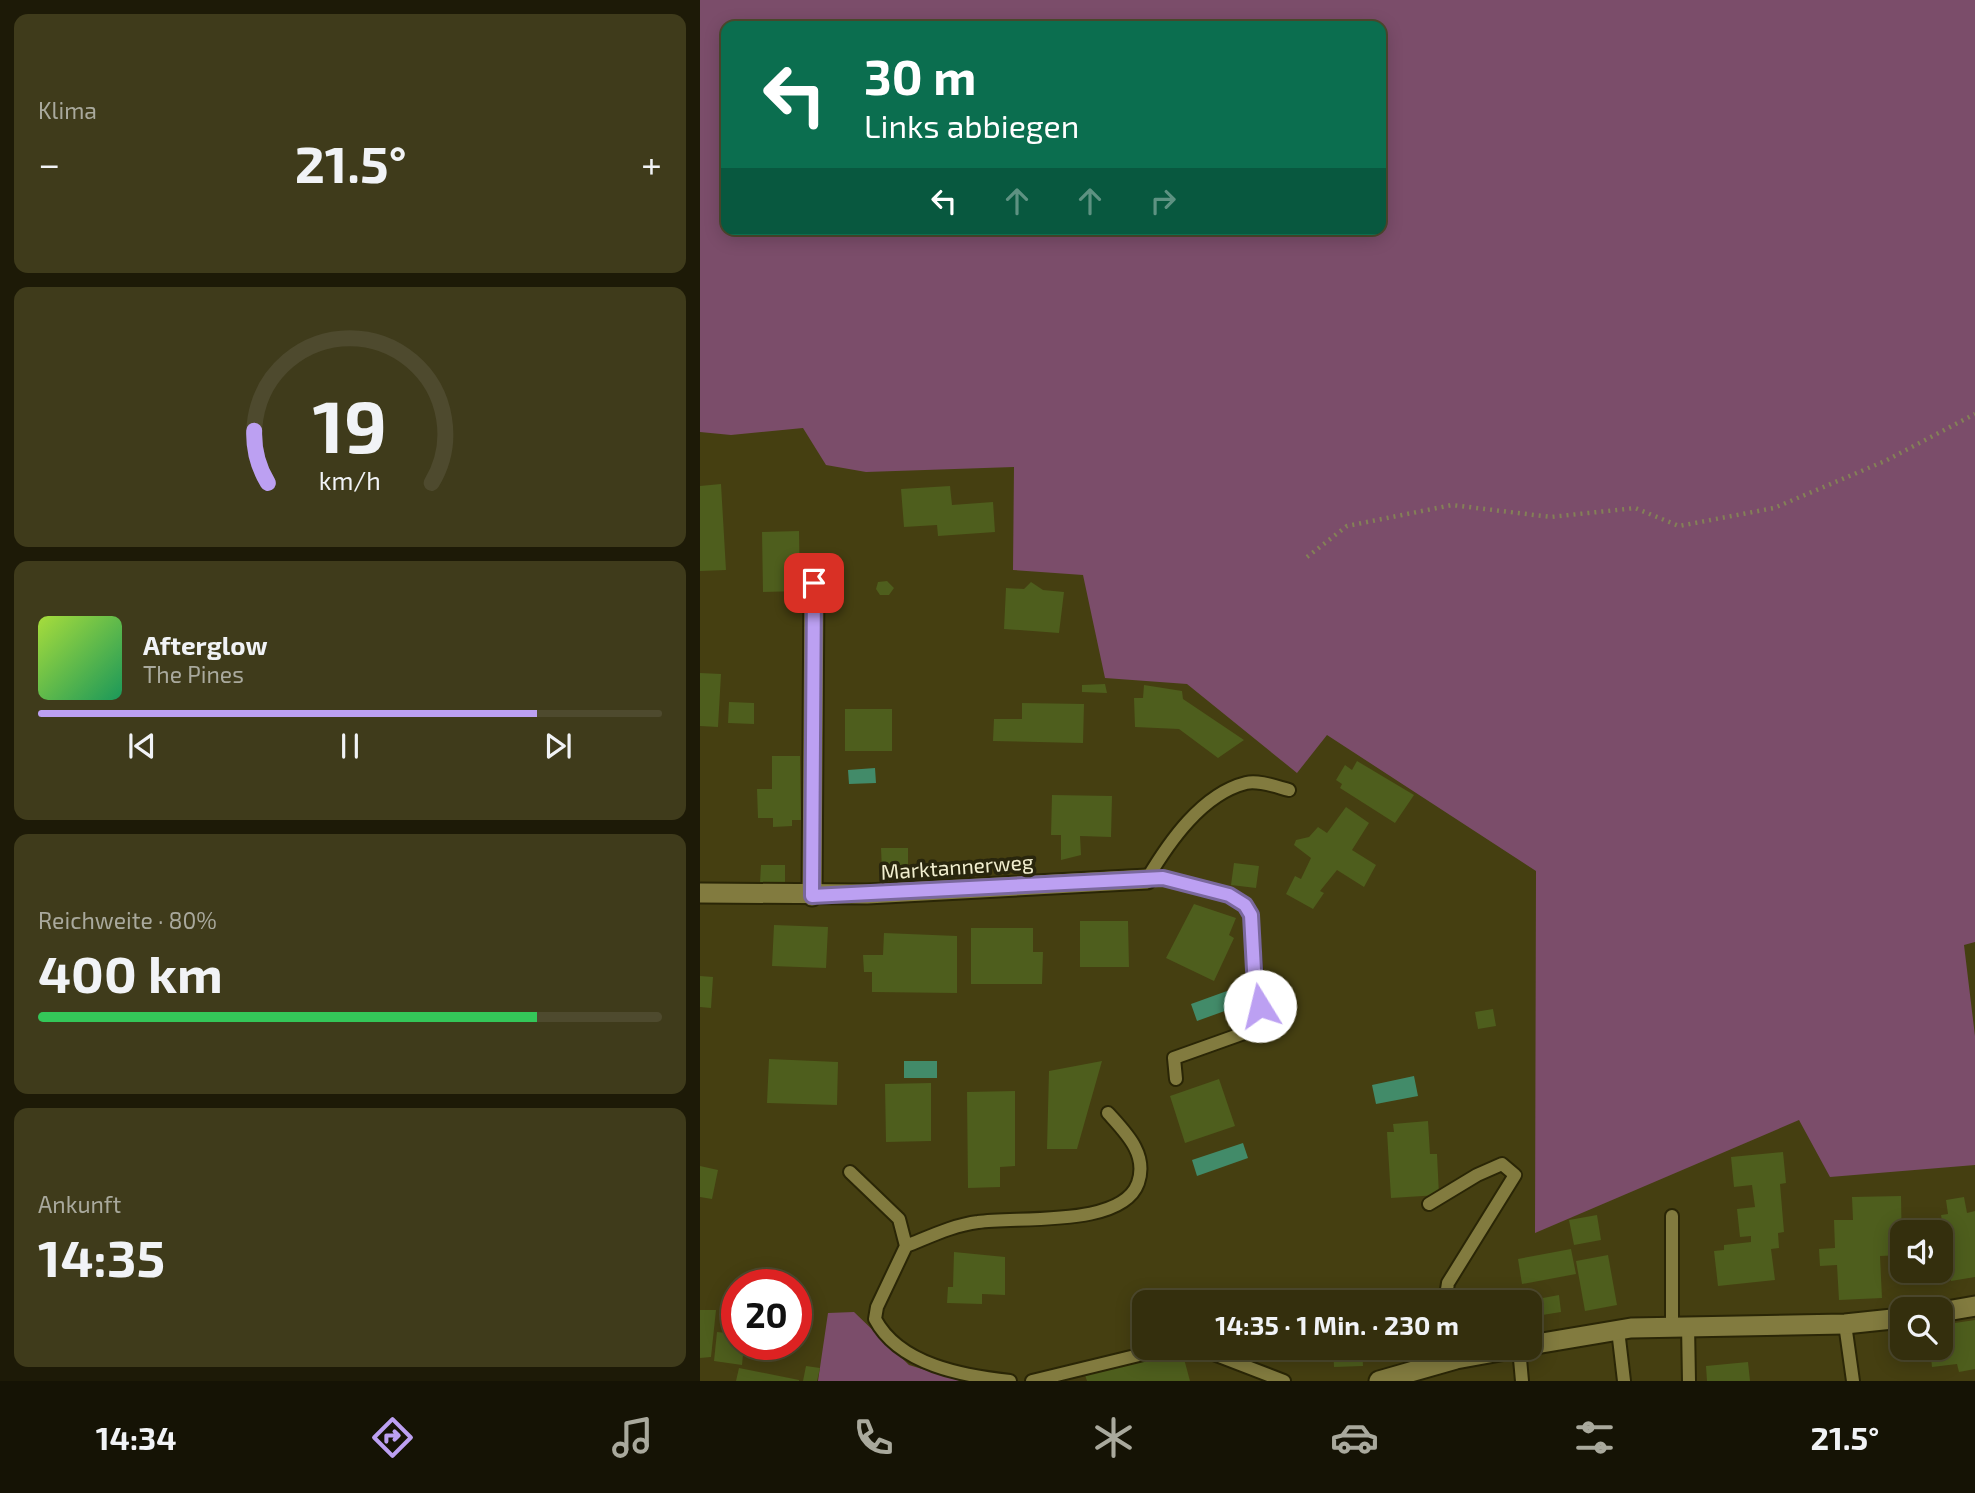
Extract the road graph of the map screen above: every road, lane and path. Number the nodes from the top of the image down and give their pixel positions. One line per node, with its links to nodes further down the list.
1 (1975, 414): 2 (path)
2 (1307, 557)
3 (814, 583): 7 (street)
4 (1289, 790): 5 (lane)
5 (1147, 879): 7 (street, Marktannerweg); 8 (lane)
6 (700, 893): 7 (street, Marktannerweg)
7 (812, 896)
8 (1176, 1079)
9 (1108, 1113): 13 (lane)
10 (850, 1172): 13 (lane)
11 (1429, 1204): 14 (lane)
12 (1672, 1216): 19 (lane)
13 (906, 1245): 26 (lane)
14 (1447, 1290)
15 (1975, 1306): 16 (street)
16 (1953, 1310)
17 (1890, 1319): 18 (street)
18 (1845, 1324): 19 (street); 33 (lane)
19 (1680, 1326): 20 (street); 32 (lane)
20 (1618, 1330): 21 (street); 31 (lane)
21 (1542, 1343)
22 (1132, 1357): 27 (lane)
23 (1229, 1360): 28 (lane)
24 (1519, 1360): 30 (lane)
25 (1437, 1373): 29 (street)
26 (1010, 1381)
27 (1032, 1381)
28 (1284, 1381)
29 (1378, 1381)
30 (1522, 1381)
31 (1624, 1381)
32 (1689, 1381)
33 (1853, 1381)

